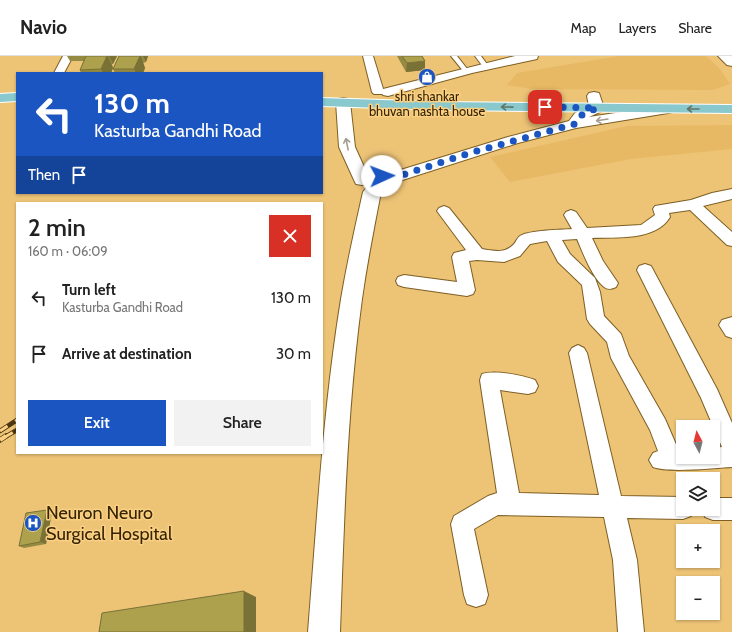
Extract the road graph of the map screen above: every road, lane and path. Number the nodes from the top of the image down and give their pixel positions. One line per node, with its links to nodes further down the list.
1 (68, 56): 11 (street)
2 (368, 56): 12 (street)
3 (454, 56): 10 (lane)
4 (532, 56): 7 (street)
5 (548, 56): 14 (street)
6 (724, 56): 9 (street)
7 (512, 58): 8 (street)
8 (482, 61): 10 (street)
9 (732, 62)
10 (466, 71): 12 (street)
11 (60, 72)
12 (383, 92): 13 (main road); 14 (main road)
13 (323, 93)
14 (409, 93): 20 (main road)
15 (16, 97): 17 (main road)
16 (732, 97): 20 (main road)
17 (0, 98)
18 (323, 102): 19 (main road)
19 (343, 102): 20 (main road, one-way to 19); 26 (street, one-way to 19)
20 (595, 102): 23 (main road); 25 (street)
21 (0, 105): 22 (main road)
22 (16, 106)
23 (668, 109): 24 (main road, one-way to 23); 25 (street, one-way to 25)
24 (732, 109)
25 (575, 124): 26 (street)
26 (374, 184): 50 (street)
27 (732, 194): 28 (street)
28 (693, 205): 31 (street); 33 (street)
29 (444, 211): 34 (street)
30 (571, 215): 31 (street)
31 (582, 233): 32 (street); 37 (street)
32 (552, 235): 34 (street); 43 (street)
33 (732, 241)
34 (477, 254): 36 (street)
35 (645, 270): 42 (street)
36 (404, 281)
37 (610, 283)
38 (732, 324): 39 (street)
39 (732, 331)
40 (578, 353): 45 (street)
41 (528, 386): 44 (street)
42 (732, 448)
43 (732, 457)
44 (510, 504): 45 (street); 49 (street)
45 (612, 508): 46 (street); 51 (street)
46 (676, 508)
47 (720, 509): 48 (street)
48 (732, 509)
49 (476, 595)
50 (324, 632)
51 (631, 632)

